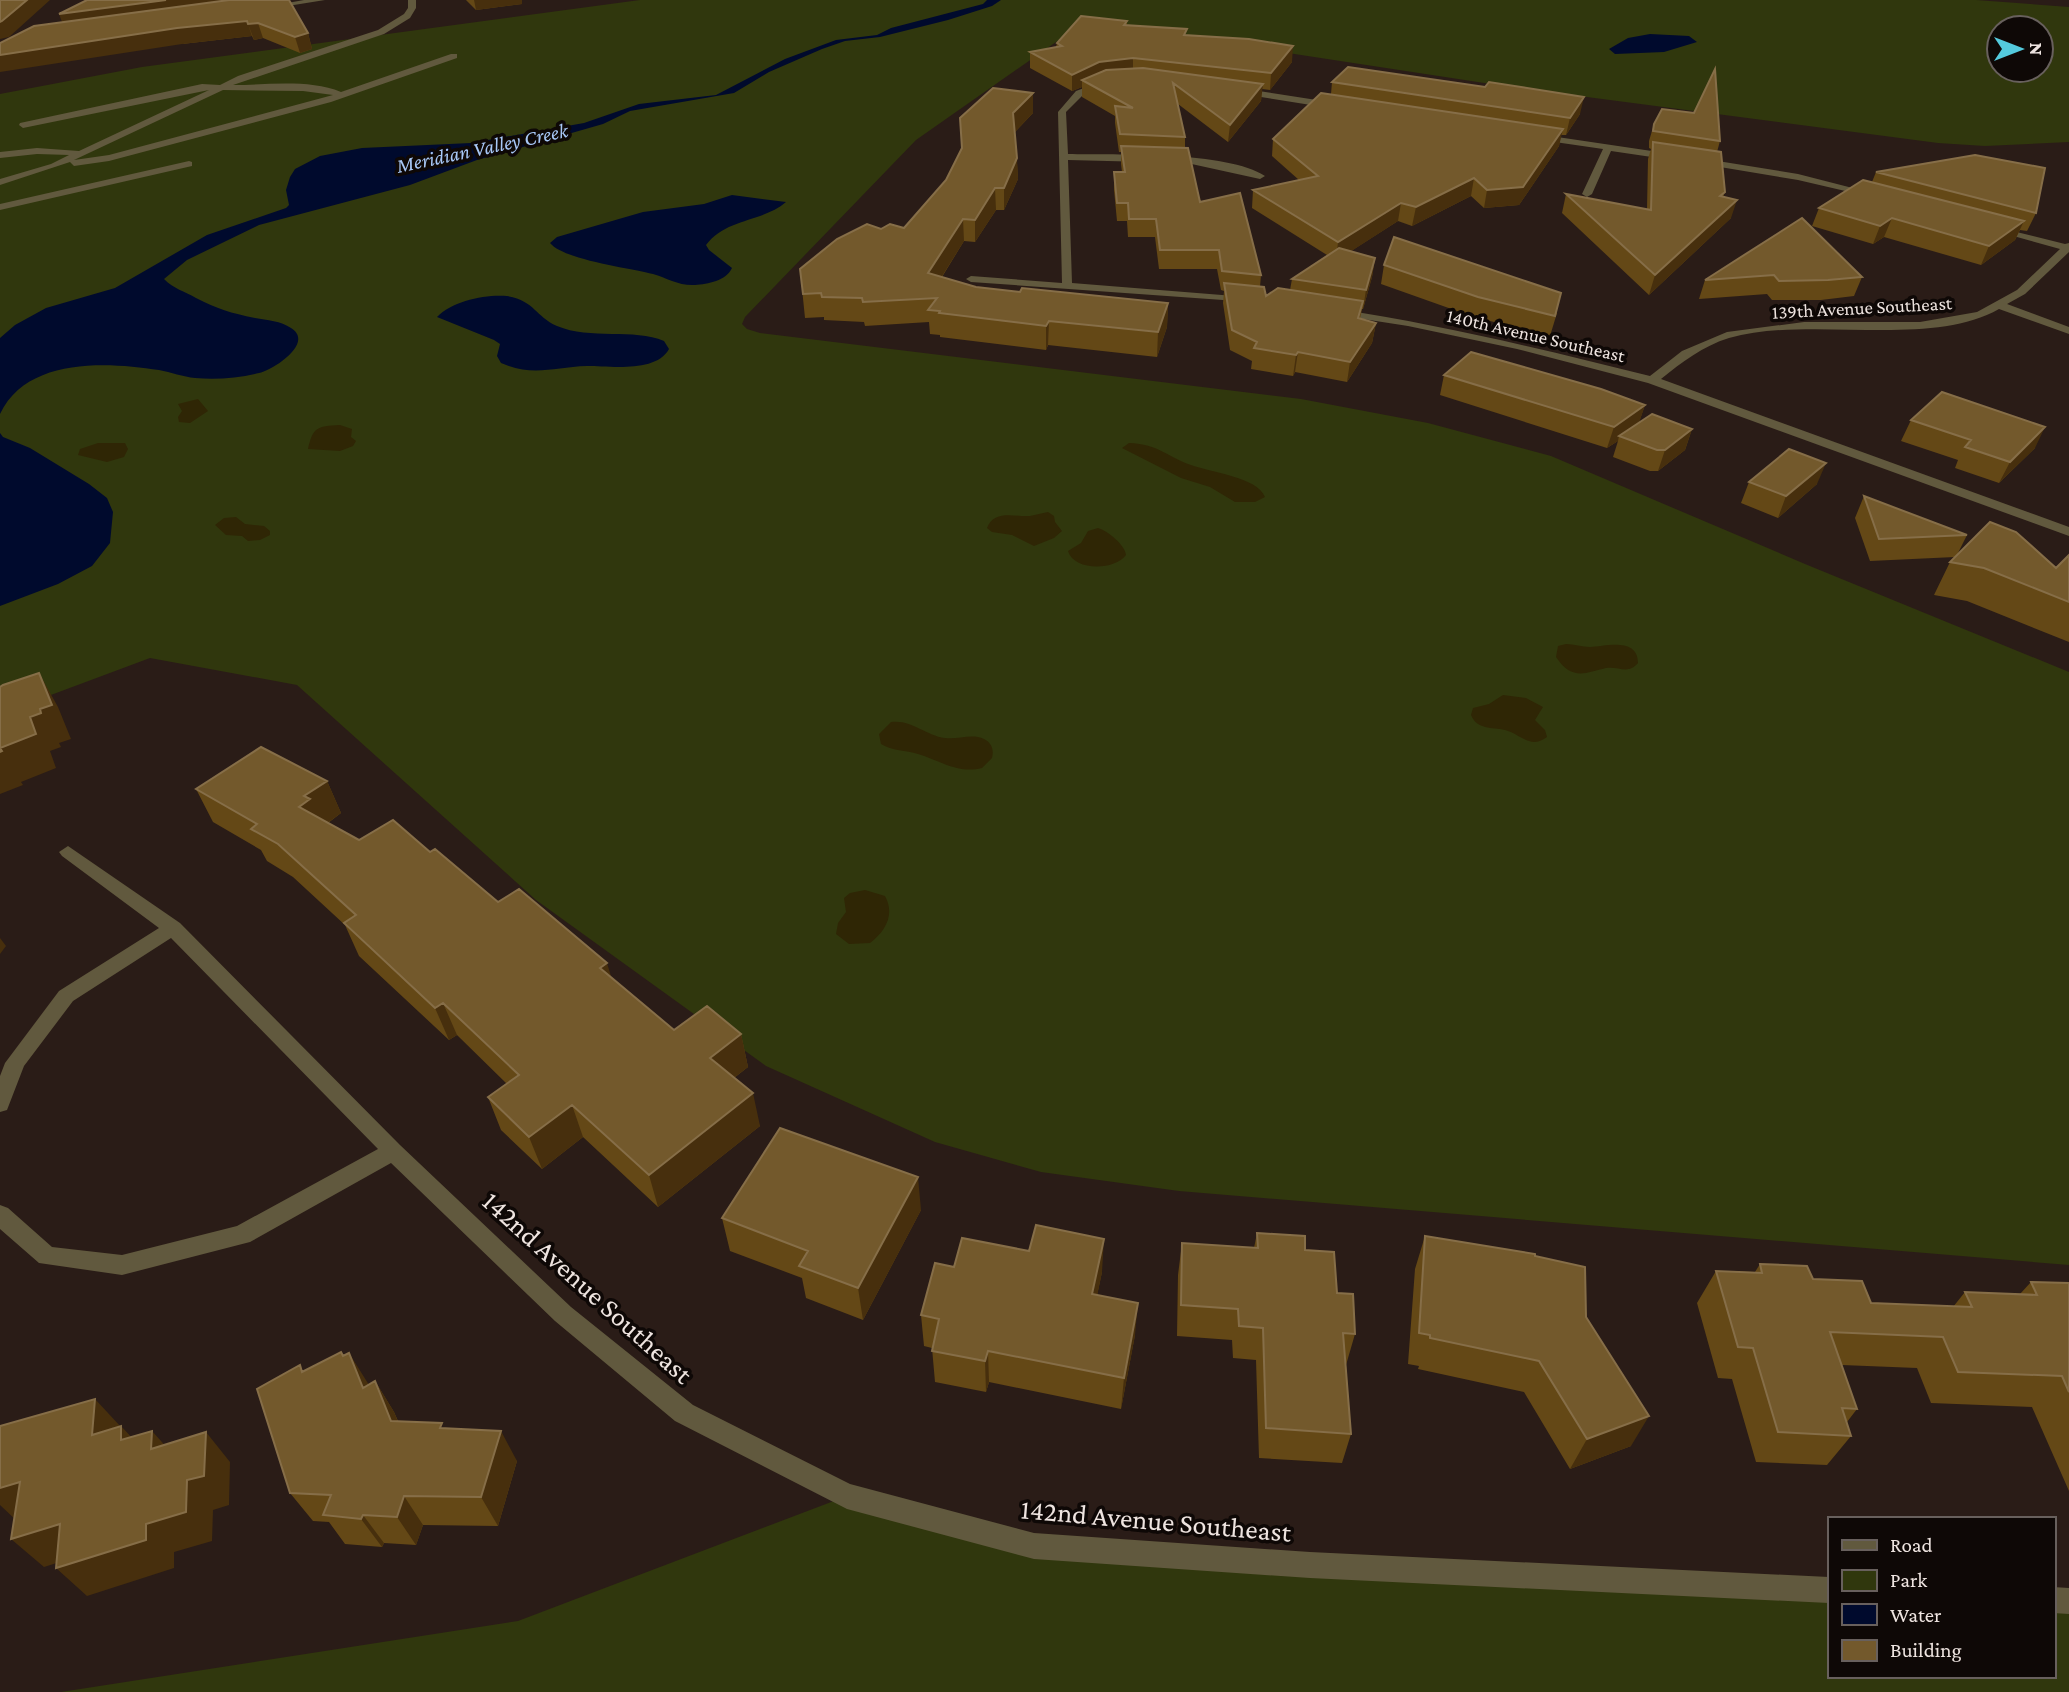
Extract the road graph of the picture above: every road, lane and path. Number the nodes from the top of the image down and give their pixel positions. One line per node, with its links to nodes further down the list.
1 (321, 0): 3 (street)
2 (412, 0): 6 (street)
3 (260, 8)
4 (454, 56): 8 (street)
5 (1119, 81): 15 (street)
6 (223, 86): 8 (street); 10 (street); 13 (street)
7 (1228, 89): 9 (street)
8 (340, 95): 17 (street)
9 (1350, 108)
10 (23, 125)
11 (1527, 135): 12 (street)
12 (1608, 148): 20 (street); 21 (street)
13 (80, 153): 14 (street); 17 (street)
14 (0, 155)
15 (1063, 157): 18 (street); 26 (street)
16 (189, 164): 22 (street)
17 (54, 166): 19 (street)
18 (1260, 176)
19 (0, 184)
20 (1587, 194)
21 (1886, 199)
22 (0, 207)
23 (1989, 227): 24 (street)
24 (2068, 247): 28 (street, 139th Avenue Southeast)
25 (971, 279): 26 (street)
26 (1067, 285): 27 (street)
27 (1264, 302)
28 (2001, 306): 30 (street); 31 (street, 139th Avenue Southeast)
29 (1330, 311): 31 (street, 140th Avenue Southeast)
30 (2069, 331)
31 (1652, 380): 32 (street, 140th Avenue Southeast)
32 (2069, 532)
33 (68, 852): 34 (street, 142nd Avenue Southeast)
34 (173, 928): 35 (street); 36 (street, 142nd Avenue Southeast)
35 (0, 1104)
36 (393, 1152): 37 (street); 38 (street, 142nd Avenue Southeast)
37 (0, 1215)
38 (1828, 1590)

